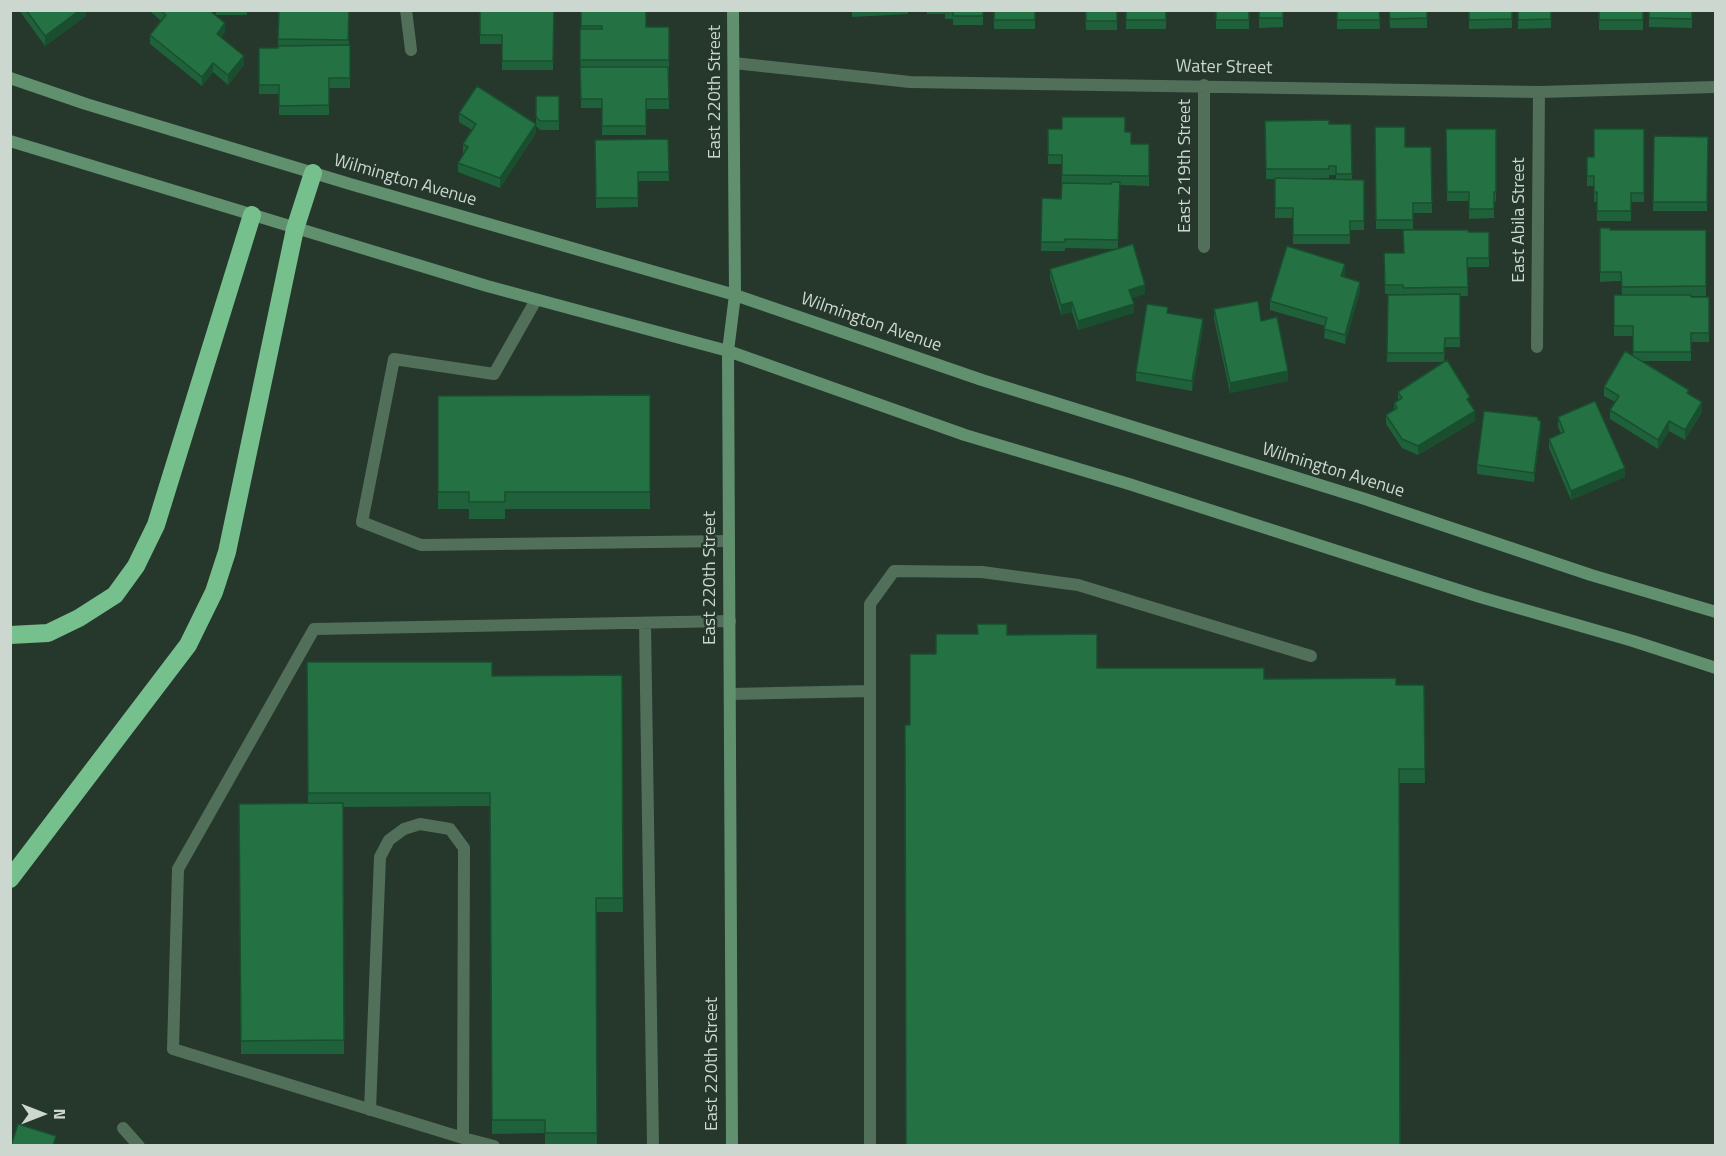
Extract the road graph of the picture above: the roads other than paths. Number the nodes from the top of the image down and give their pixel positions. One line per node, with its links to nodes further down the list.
1 (406, 10): 3 (street)
2 (733, 10): 4 (main road, East 220th Street)
3 (411, 50)
4 (734, 63): 6 (street, Water Street); 14 (main road, East 220th Street)
5 (10, 78): 10 (main road, Wilmington Avenue)
6 (1204, 85): 8 (street, Water Street); 13 (street, East 219th Street)
7 (1716, 87): 8 (street, Water Street)
8 (1539, 92): 16 (street, East Abila Street)
9 (10, 141): 11 (main road)
10 (313, 173): 12 (highway); 14 (main road, Wilmington Avenue)
11 (252, 214): 12 (main road); 22 (highway)
12 (295, 228): 15 (main road); 27 (highway)
13 (1204, 247)
14 (735, 295): 17 (main road, East 220th Street); 19 (main road, Wilmington Avenue)
15 (536, 300): 17 (main road); 18 (street)
16 (1538, 348)
17 (728, 351): 18 (main road, East 220th Street); 24 (main road)
18 (729, 541): 20 (main road, East 220th Street)
19 (1716, 612)
20 (730, 621): 21 (street); 26 (main road, East 220th Street)
21 (645, 623): 28 (street); 33 (street)
22 (10, 635)
23 (1311, 656): 25 (street)
24 (1716, 669)
25 (870, 691): 26 (street); 35 (street)
26 (730, 694): 34 (main road, East 220th Street)
27 (10, 879)
28 (370, 1110): 30 (street); 30 (street)
29 (123, 1128): 31 (street)
30 (463, 1138): 32 (street)
31 (139, 1146)
32 (494, 1146)
33 (653, 1146)
34 (732, 1146)
35 (870, 1146)

